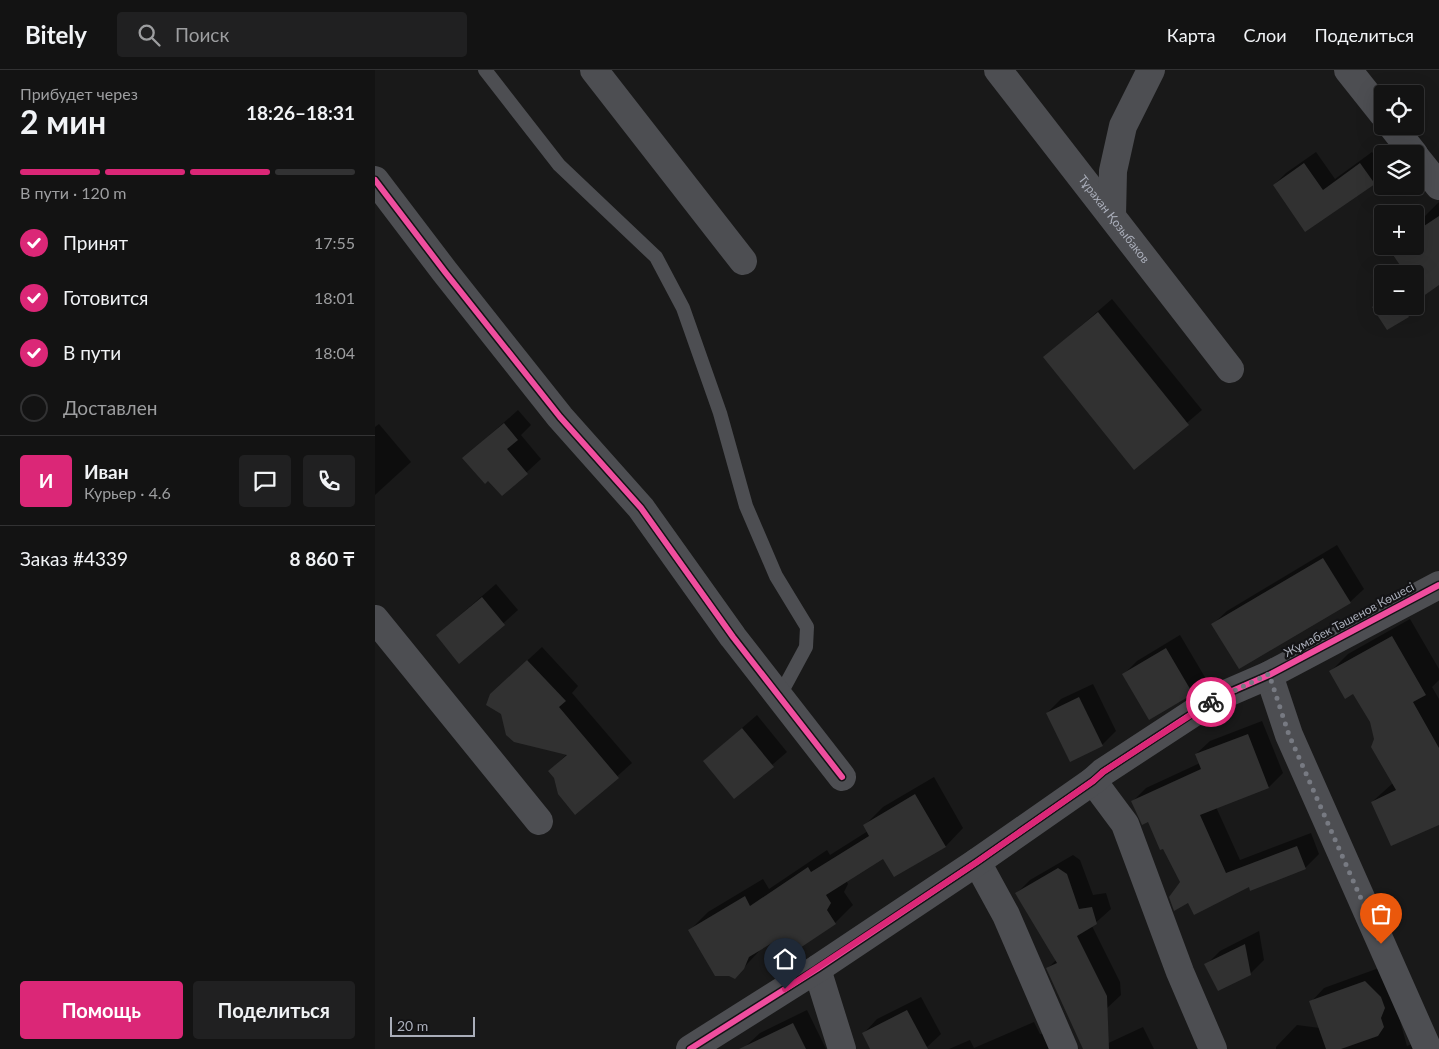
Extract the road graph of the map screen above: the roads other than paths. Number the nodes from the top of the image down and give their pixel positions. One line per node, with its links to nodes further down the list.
1 (485, 70): 18 (lane)
2 (594, 70): 13 (street)
3 (997, 70): 12 (street, Тұрахан Қозыбаков)
4 (1151, 70): 12 (street)
5 (1348, 70): 6 (street)
6 (1374, 103)
7 (1399, 135): 8 (street)
8 (1406, 145)
9 (1424, 167): 11 (street)
10 (375, 180): 18 (street)
11 (1439, 186)
12 (1112, 216): 14 (street, Тұрахан Қозыбаков)
13 (743, 261)
14 (1230, 369)
15 (1439, 585): 17 (street, Жұмабек Тәшенов Көшесі)
16 (375, 619): 21 (street)
17 (1269, 674): 20 (street, Жұмабек Тәшенов Көшесі); 28 (street)
18 (779, 696): 19 (street)
19 (843, 777)
20 (1093, 781): 22 (street, Жұмабек Тәшенов Көшесі); 27 (street)
21 (539, 821)
22 (977, 862): 23 (street, Жұмабек Тәшенов Көшесі); 26 (street)
23 (817, 969): 24 (street, Жұмабек Тәшенов Көшесі); 25 (street)
24 (690, 1049)
25 (842, 1049)
26 (1064, 1049)
27 (1213, 1049)
28 (1427, 1049)

